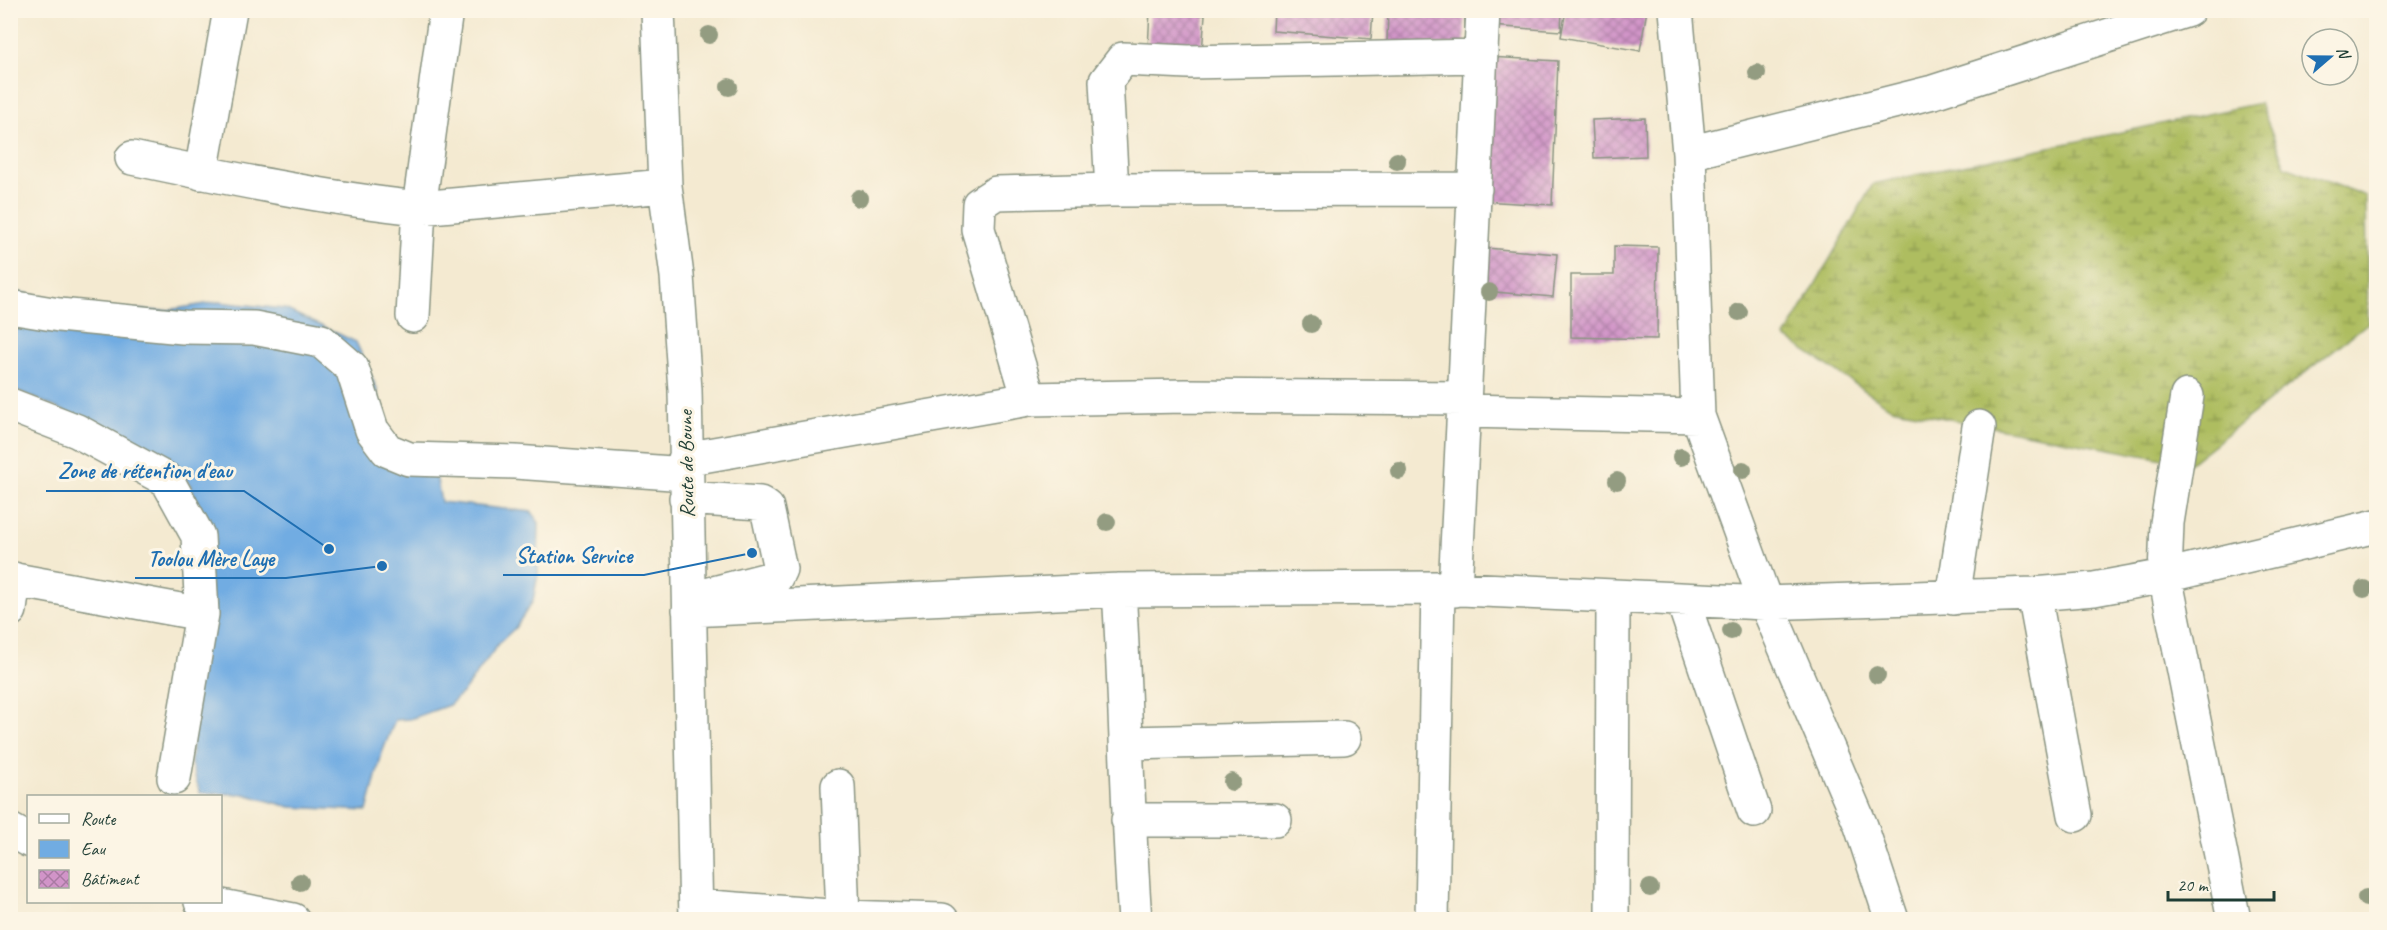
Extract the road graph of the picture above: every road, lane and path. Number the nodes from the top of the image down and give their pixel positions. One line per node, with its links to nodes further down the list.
1 (230, 10): 10 (street)
2 (446, 10): 14 (street)
3 (658, 10): 11 (street, Route de Boune)
4 (1483, 10): 7 (street)
5 (1677, 10): 8 (street)
6 (2188, 10): 8 (street)
7 (1479, 56): 12 (street); 13 (street)
8 (1689, 153): 21 (street)
9 (132, 158): 10 (street)
10 (201, 173): 14 (street)
11 (665, 186): 14 (street); 23 (street, Route de Boune)
12 (1112, 189): 13 (street); 18 (street)
13 (1475, 189): 20 (street)
14 (419, 208): 16 (street)
15 (10, 307): 23 (street)
16 (413, 316)
17 (2187, 396): 25 (street)
18 (1029, 399): 20 (street); 23 (street)
19 (10, 405): 35 (street)
20 (1464, 405): 21 (street); 26 (street)
21 (1698, 416): 33 (street)
22 (1979, 427): 31 (street)
23 (686, 477): 34 (street, Route de Boune); 34 (street)
24 (2376, 526): 25 (street)
25 (2165, 576): 29 (street); 55 (street)
26 (1447, 589): 28 (street); 30 (street); 52 (street)
27 (12, 590): 35 (street)
28 (1119, 590): 34 (street); 37 (street)
29 (2034, 594): 31 (street); 41 (street)
30 (1613, 598): 32 (street); 53 (street)
31 (1953, 598): 33 (street)
32 (1683, 601): 33 (street); 40 (street)
33 (1766, 603): 54 (street)
34 (689, 604): 47 (street, Route de Boune)
35 (202, 614): 38 (street)
36 (1344, 738): 37 (street)
37 (1128, 742): 42 (street)
38 (174, 778)
39 (838, 786): 48 (street)
40 (1754, 811)
41 (2075, 815)
42 (1128, 820): 43 (street); 51 (street)
43 (1275, 820)
44 (10, 830): 45 (street)
45 (27, 839)
46 (206, 903): 49 (street)
47 (696, 913): 48 (street)
48 (843, 917): 50 (street)
49 (293, 920)
50 (942, 920)
51 (1135, 920)
52 (1432, 920)
53 (1612, 920)
54 (1892, 920)
55 (2234, 920)

